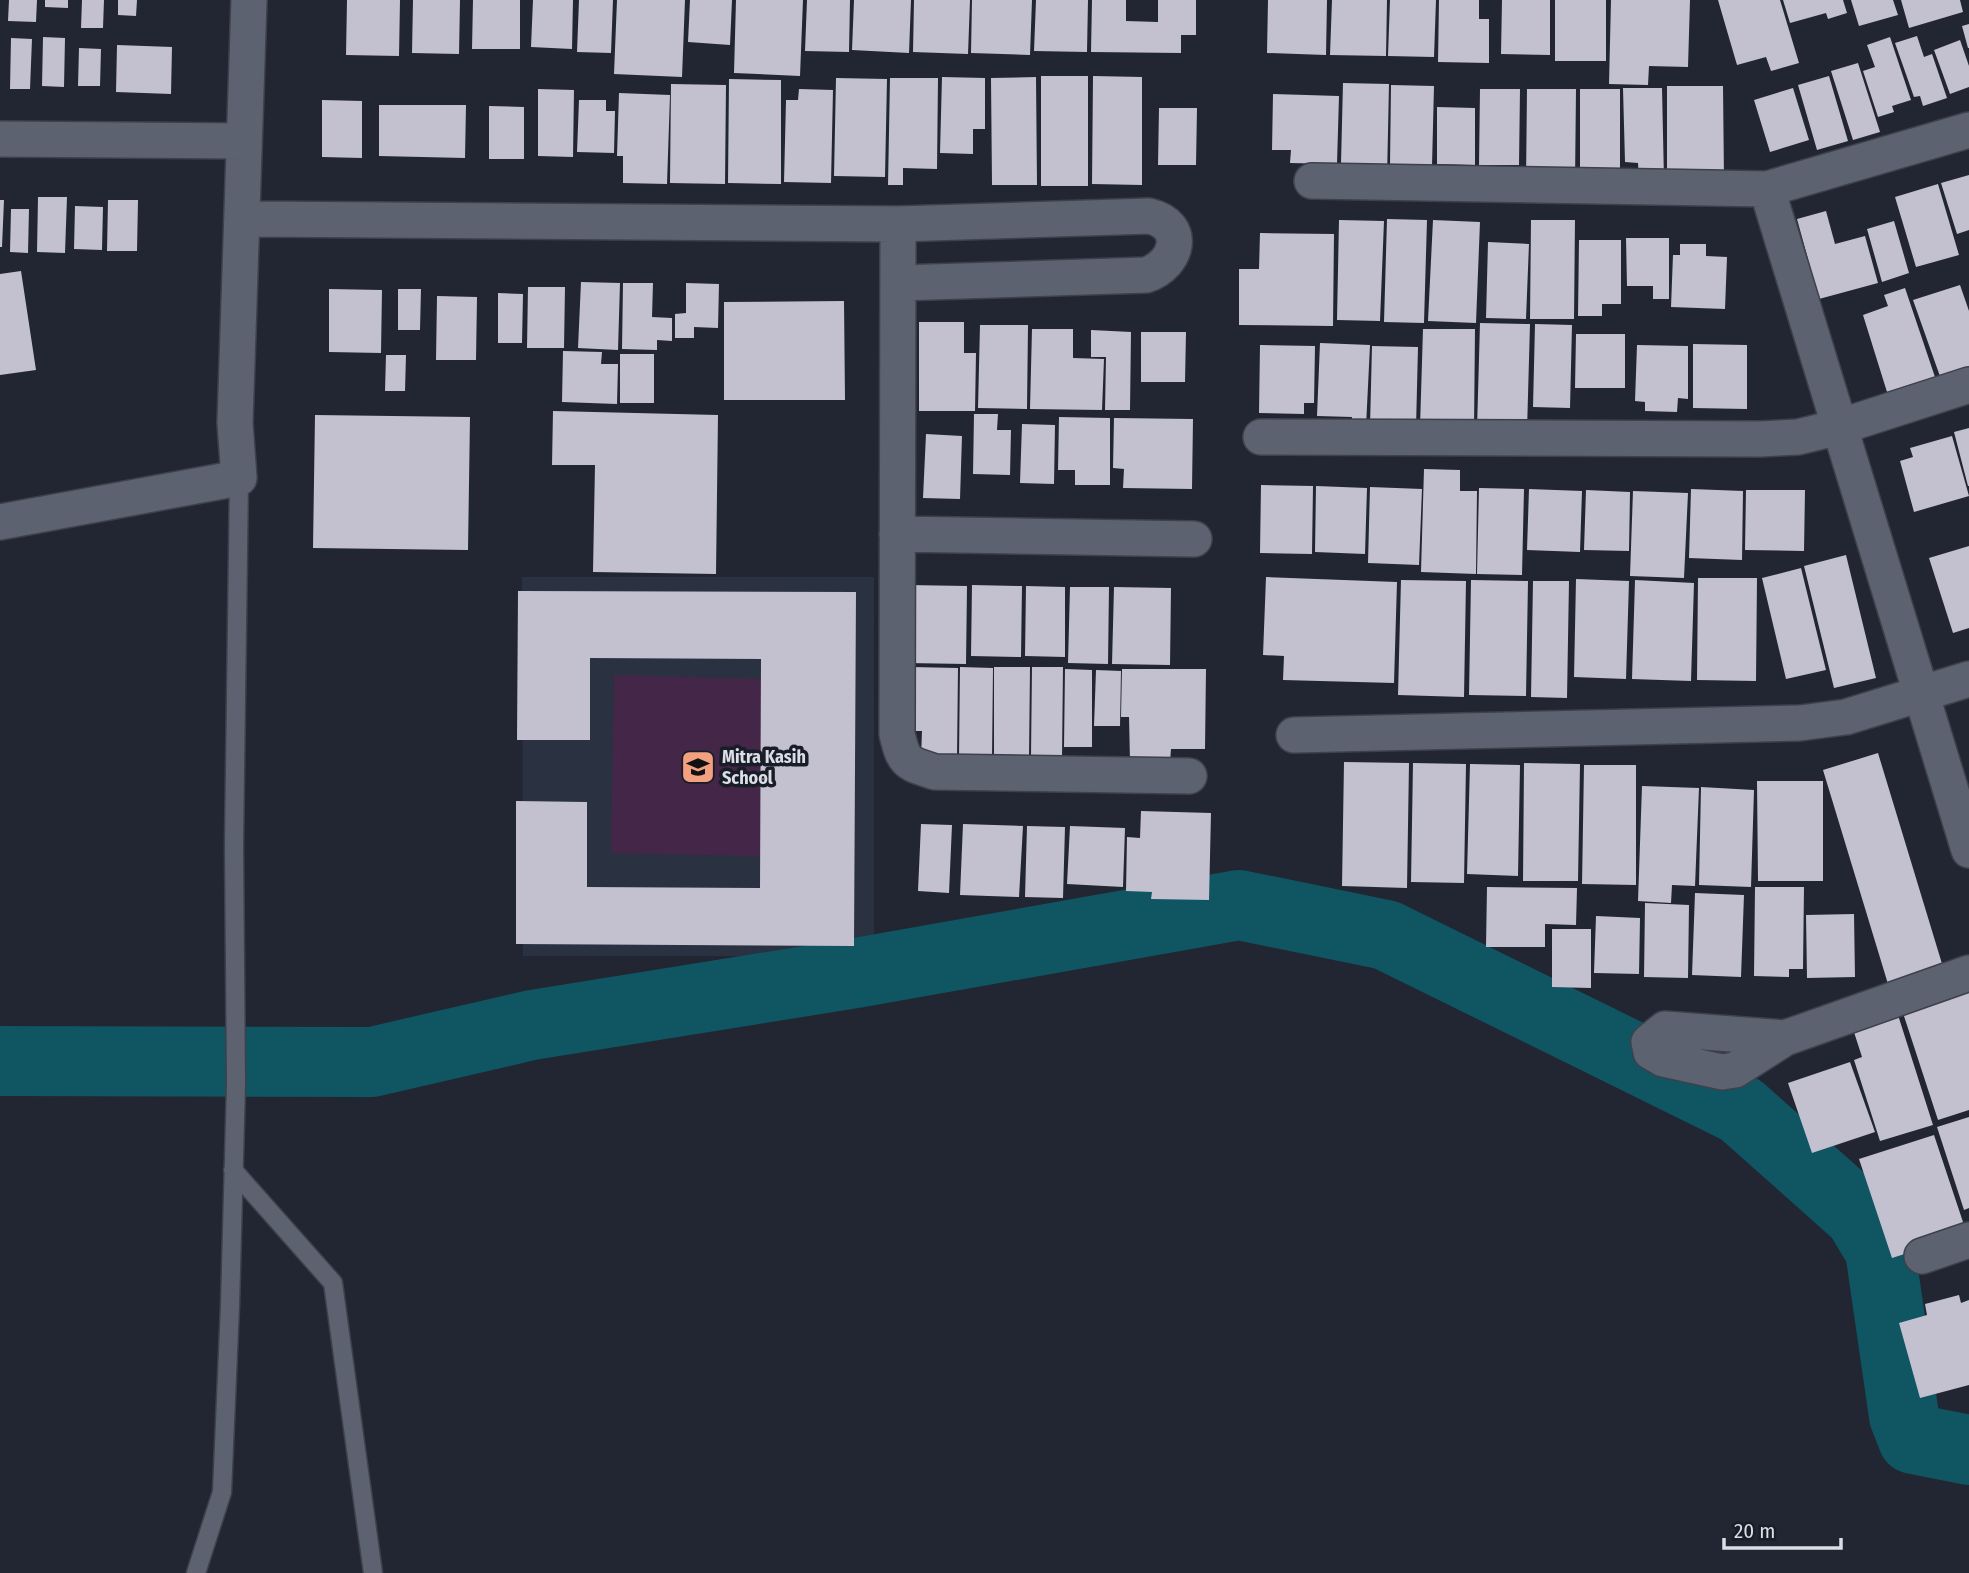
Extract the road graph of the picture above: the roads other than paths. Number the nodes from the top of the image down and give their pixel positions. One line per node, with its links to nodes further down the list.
1 (248, 0): 4 (street)
2 (1969, 130): 6 (street)
3 (0, 139): 4 (street)
4 (243, 141): 7 (street)
5 (1312, 181): 6 (street)
6 (1767, 189): 11 (street)
7 (242, 219): 8 (street); 13 (street)
8 (898, 223): 9 (street); 9 (street)
9 (899, 284): 15 (street)
10 (1969, 384): 11 (street)
11 (1839, 427): 12 (street); 18 (street)
12 (1261, 437)
13 (239, 478): 14 (street); 24 (lane)
14 (0, 522)
15 (897, 534): 16 (street); 20 (street)
16 (1195, 539)
17 (1969, 680): 18 (street)
18 (1921, 694): 19 (street); 21 (street)
19 (1294, 735)
20 (1189, 776)
21 (1969, 850)
22 (1969, 973): 23 (street)
23 (1785, 1038)
24 (233, 1170): 27 (lane); 28 (lane)
25 (1969, 1240): 26 (street)
26 (1922, 1256)
27 (196, 1573)
28 (373, 1573)

